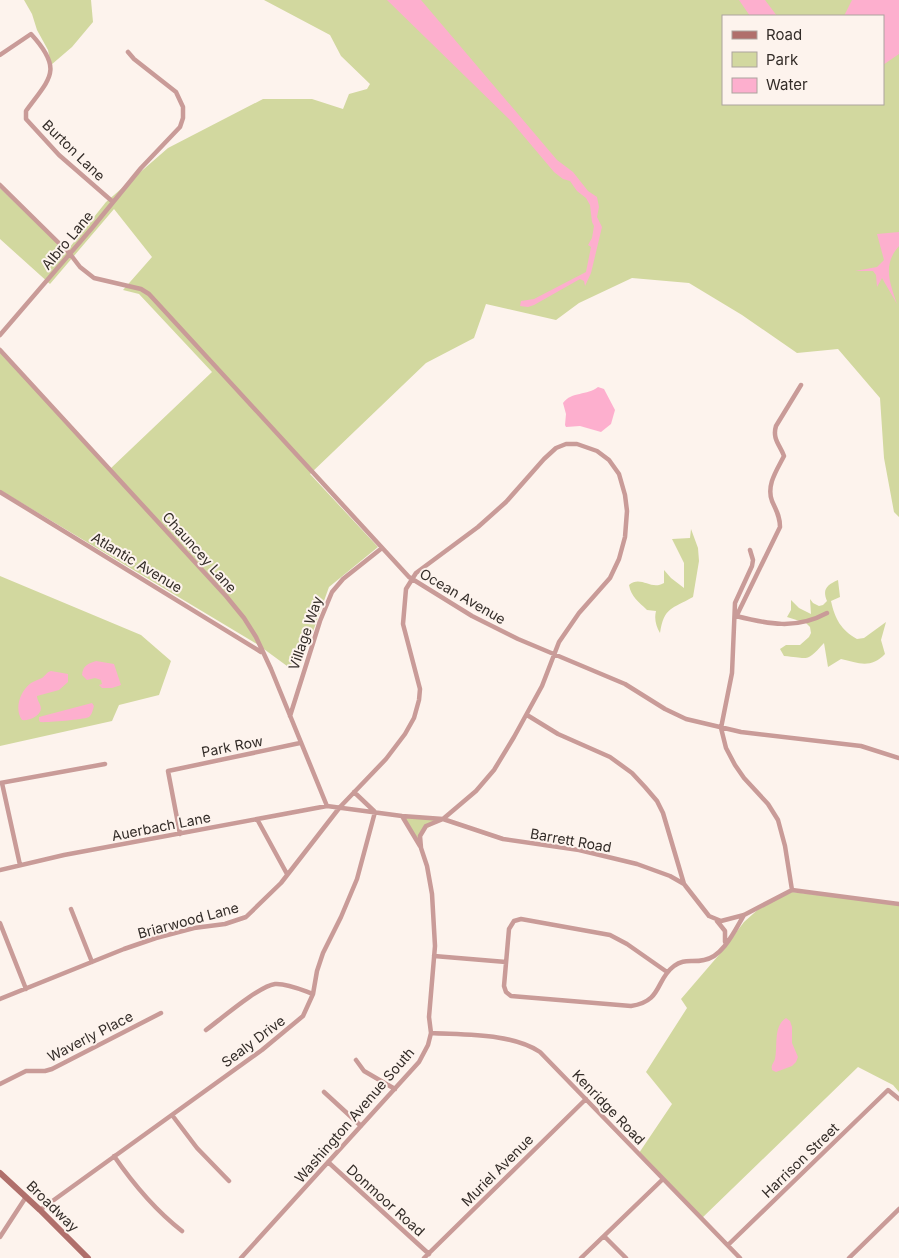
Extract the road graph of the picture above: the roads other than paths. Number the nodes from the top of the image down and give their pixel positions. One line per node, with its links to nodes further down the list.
1 (128, 52): 4 (street, Albro Lane)
2 (0, 55): 4 (street, Burton Lane)
3 (0, 185): 5 (street, Ocean Avenue)
4 (113, 202): 5 (street, Albro Lane)
5 (70, 254): 6 (street, Albro Lane); 10 (street, Ocean Avenue)
6 (0, 335)
7 (0, 350): 15 (street, Chauncey Lane)
8 (801, 385): 14 (street)
9 (0, 492): 15 (street, Atlantic Avenue)
10 (382, 548): 12 (street, Ocean Avenue); 18 (street, Village Way)
11 (750, 550): 14 (street)
12 (411, 579): 16 (street, Ocean Avenue); 16 (street); 24 (street, Briarwood Lane)
13 (827, 613): 14 (street)
14 (736, 616): 19 (street)
15 (262, 653): 18 (street, Chauncey Lane)
16 (555, 655): 17 (street); 19 (street, Ocean Avenue)
17 (527, 715): 30 (street); 36 (street)
18 (290, 717): 20 (street, Chauncey Lane)
19 (721, 728): 21 (street, Ocean Avenue); 37 (street)
20 (300, 743): 25 (street, Chauncey Lane); 31 (street, Park Row)
21 (899, 758)
22 (104, 764): 23 (street)
23 (1, 783): 33 (street)
24 (354, 792): 26 (street, Briarwood Lane); 27 (street)
25 (326, 806): 26 (street); 29 (street, Auerbach Lane)
26 (340, 806): 27 (street, Barrett Road); 35 (street, Briarwood Lane)
27 (375, 812): 28 (street, Barrett Road); 49 (street, Sealy Drive)
28 (402, 816): 30 (street, Barrett Road); 32 (street, Washington Avenue South)
29 (257, 819): 31 (street, Auerbach Lane); 35 (street)
30 (442, 819): 32 (street); 36 (street, Barrett Road)
31 (180, 834): 33 (street, Auerbach Lane)
32 (421, 848): 44 (street, Washington Avenue South)
33 (20, 865): 34 (street, Auerbach Lane)
34 (0, 870)
35 (288, 874): 45 (street, Briarwood Lane)
36 (684, 884): 41 (street, Barrett Road)
37 (792, 890): 38 (street); 40 (street)
38 (899, 904)
39 (71, 909): 45 (street)
40 (744, 915): 41 (street); 43 (street)
41 (716, 920): 43 (street)
42 (0, 923): 48 (street)
43 (724, 946): 47 (street)
44 (434, 956): 46 (street); 53 (street, Washington Avenue South)
45 (92, 962): 48 (street, Briarwood Lane)
46 (506, 962): 47 (street); 47 (street)
47 (667, 972)
48 (26, 989): 50 (street, Briarwood Lane)
49 (313, 994): 52 (street); 60 (street, Sealy Drive)
50 (0, 999)
51 (160, 1013): 55 (street, Waverly Place)
52 (206, 1030)
53 (431, 1033): 56 (street, Washington Avenue South); 58 (street, Kenridge Road)
54 (356, 1060): 56 (street)
55 (0, 1084)
56 (394, 1089): 61 (street, Washington Avenue South)
57 (324, 1092): 61 (street)
58 (586, 1099): 65 (street, Kenridge Road); 74 (street, Muriel Avenue)
59 (899, 1099): 73 (street, Harrison Street)
60 (172, 1115): 62 (street, Sealy Drive); 66 (street)
61 (361, 1126): 63 (street, Washington Avenue South)
62 (114, 1156): 68 (street, Sealy Drive); 70 (street)
63 (328, 1162): 74 (street, Donmoor Road); 76 (street, Washington Avenue South)
64 (0, 1173): 67 (main road, Broadway)
65 (663, 1179): 71 (street); 73 (street, Kenridge Road)
66 (229, 1181)
67 (26, 1197): 68 (main road, Broadway); 72 (street)
68 (40, 1210): 75 (main road, Broadway)
69 (899, 1210): 81 (street)
70 (182, 1231)
71 (604, 1236): 78 (street); 79 (street)
72 (0, 1237)
73 (728, 1245): 80 (street, Kenridge Road)
74 (429, 1254): 77 (street, Muriel Avenue)
75 (84, 1257)
76 (241, 1258)
77 (424, 1258)
78 (581, 1258)
79 (626, 1258)
80 (740, 1258)
81 (848, 1258)

